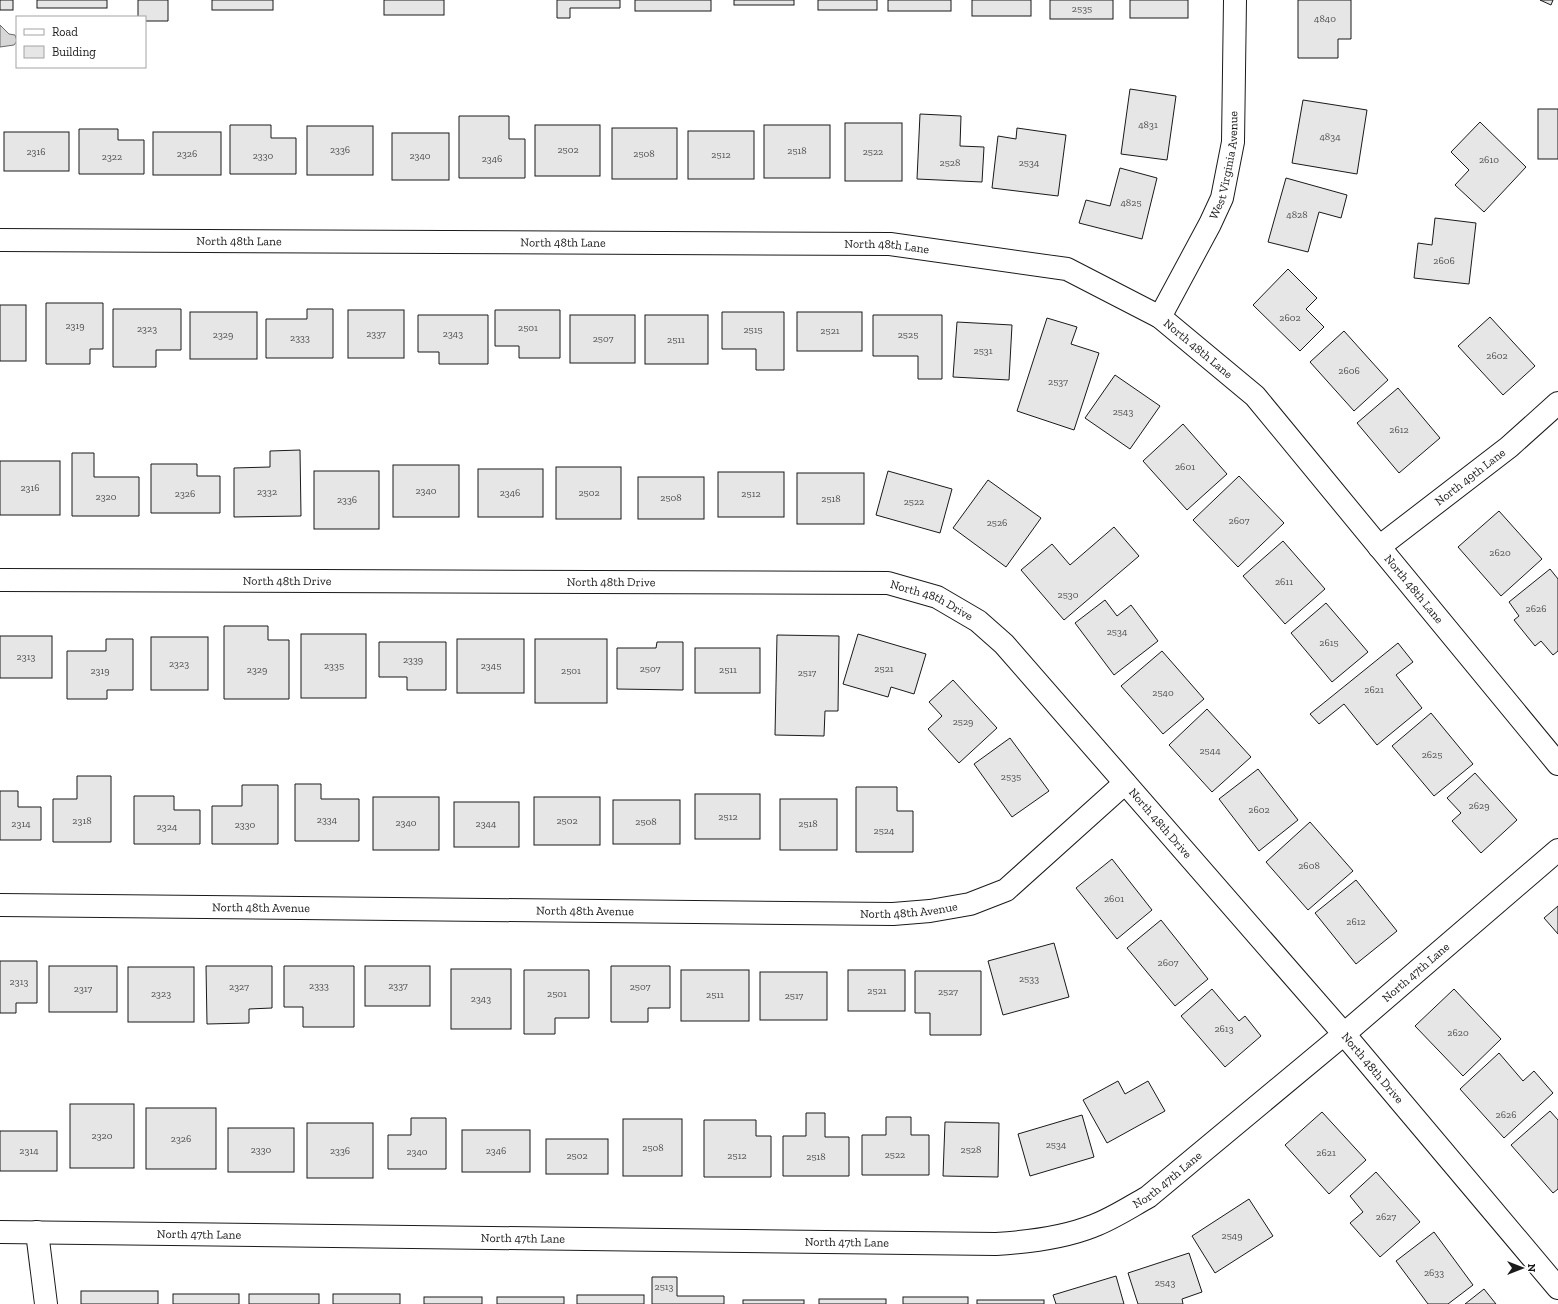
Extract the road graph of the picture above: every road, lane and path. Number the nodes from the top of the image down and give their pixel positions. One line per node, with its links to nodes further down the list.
1 (1235, 0): 3 (street, West Virginia Avenue)
2 (0, 240): 3 (street, North 48th Lane)
3 (1160, 317): 5 (street, North 48th Lane)
4 (1558, 403): 5 (street, North 49th Lane)
5 (1379, 547): 7 (street, North 48th Lane)
6 (0, 580): 8 (street, North 48th Drive)
7 (1558, 764)
8 (1125, 783): 10 (street, North 48th Avenue); 11 (street, North 48th Drive)
9 (1558, 850): 11 (street, North 47th Lane)
10 (0, 905)
11 (1344, 1034): 13 (street, North 47th Lane); 14 (street, North 48th Drive)
12 (0, 1232): 13 (street, North 47th Lane)
13 (37, 1232): 15 (street)
14 (1558, 1288)
15 (46, 1304)

